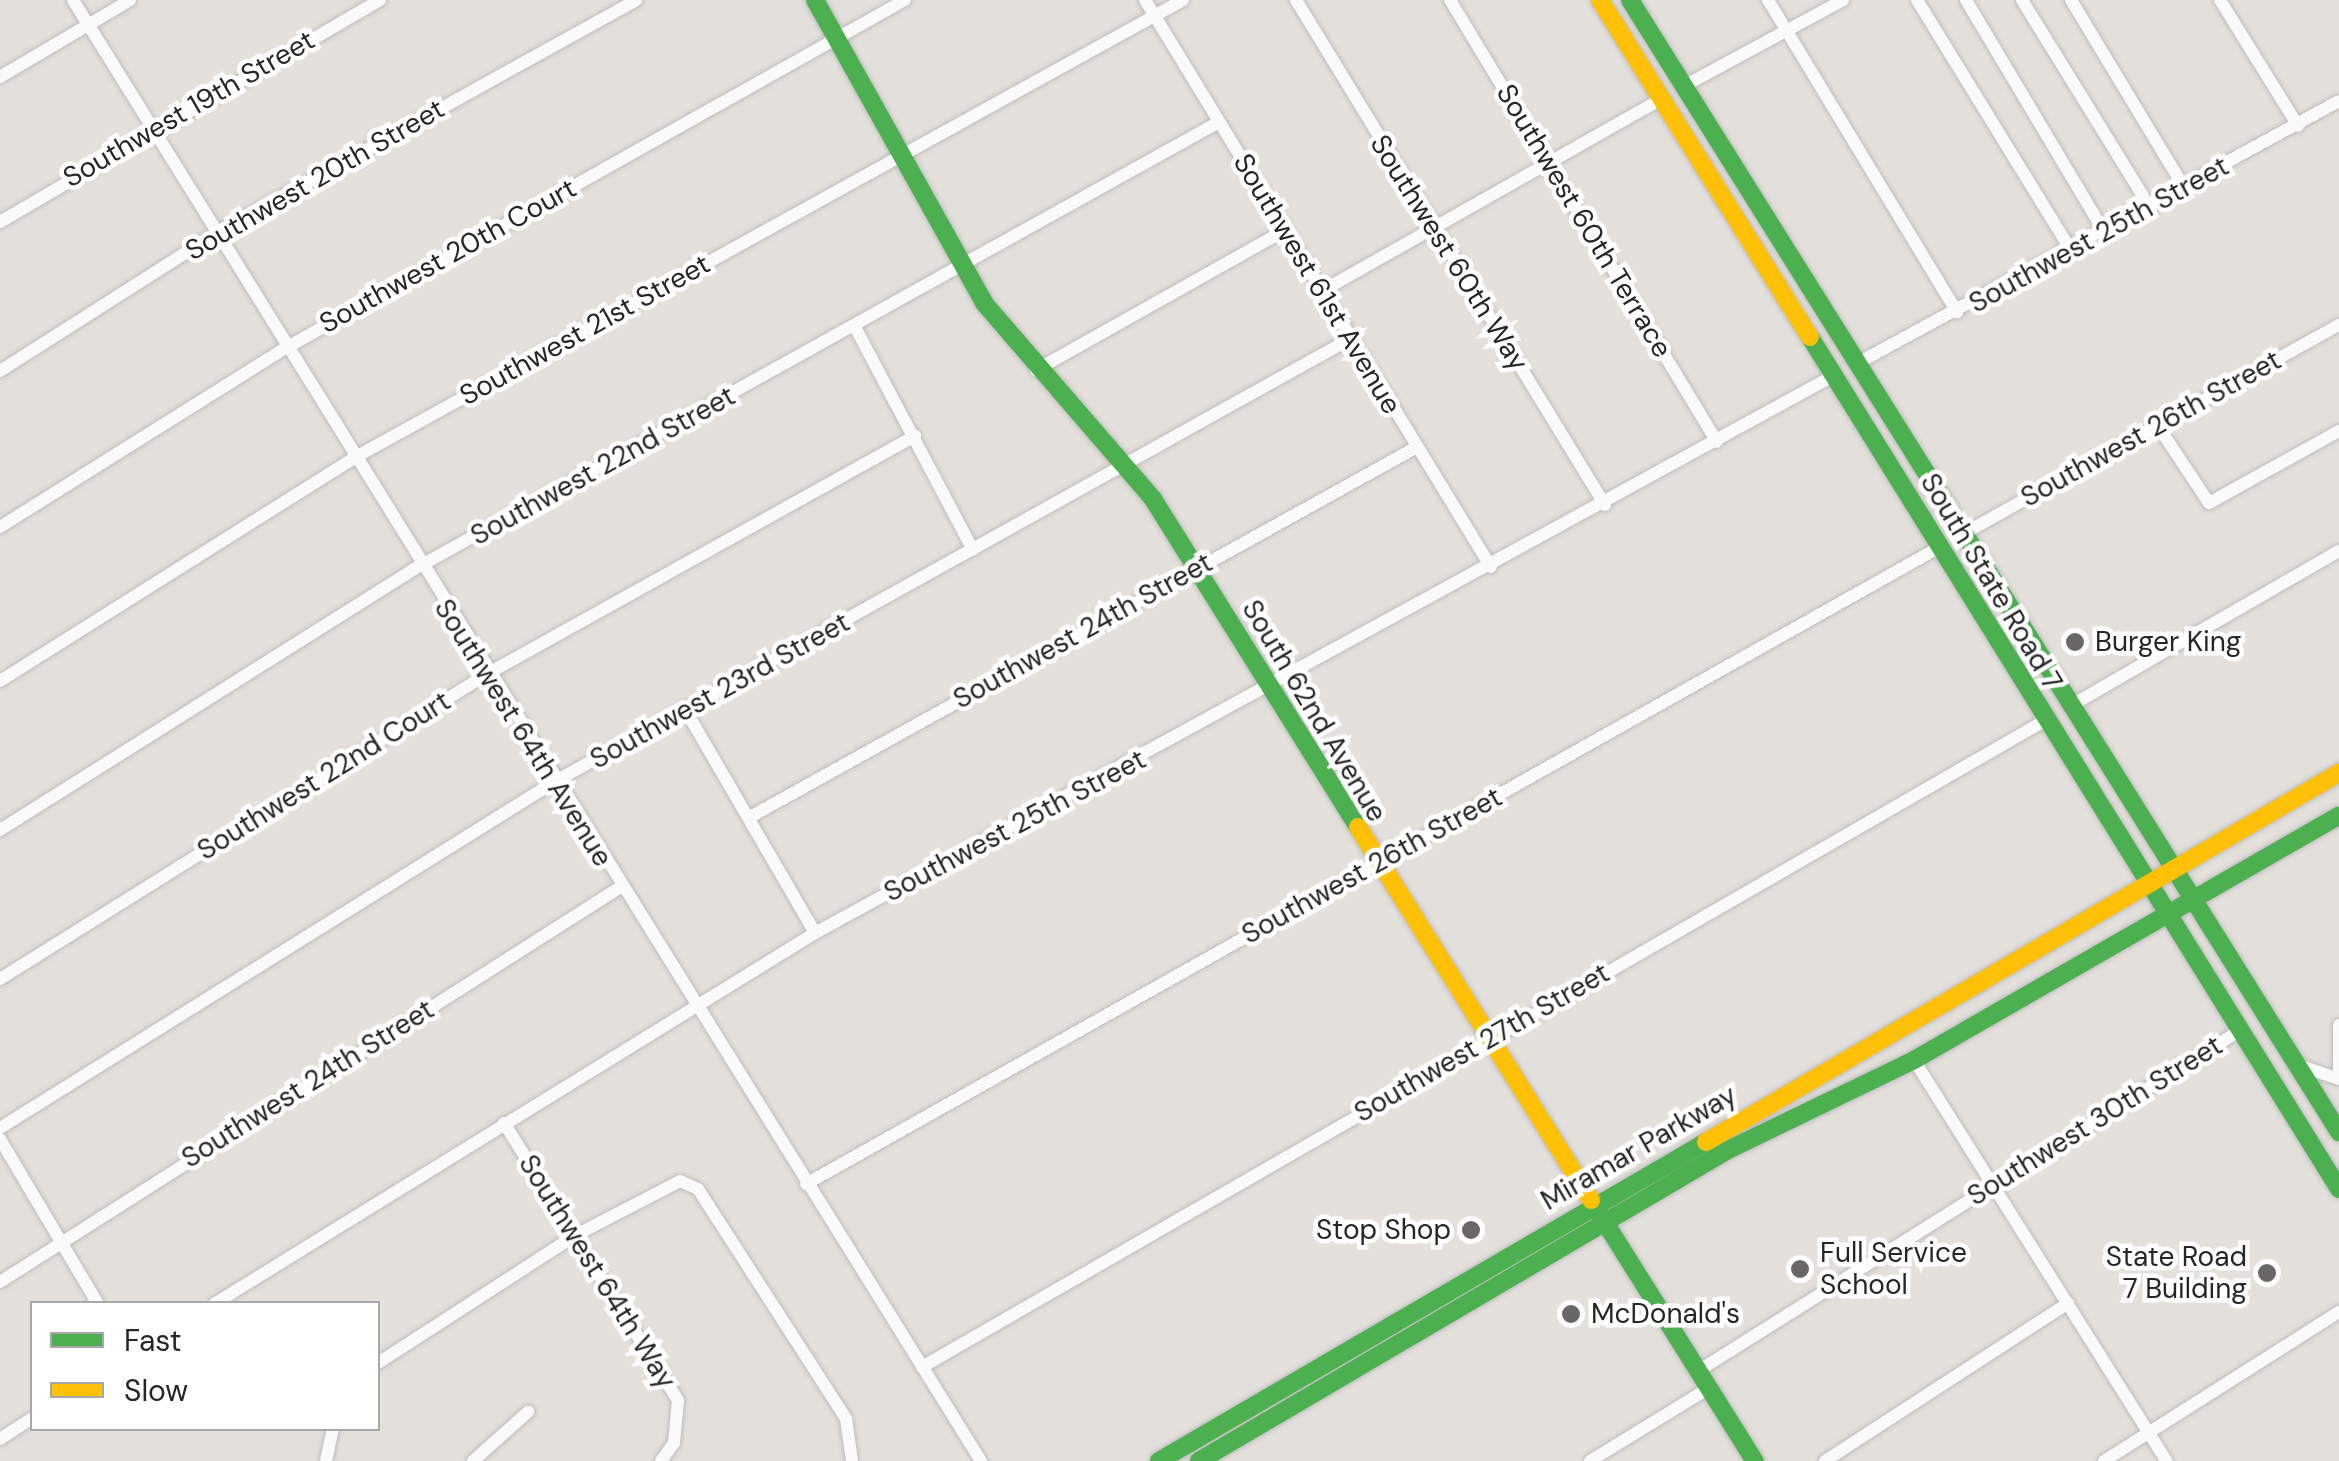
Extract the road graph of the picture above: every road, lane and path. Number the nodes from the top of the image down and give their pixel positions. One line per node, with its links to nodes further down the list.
1 (73, 0): 21 (street, Southwest 64th Avenue)
2 (130, 0): 21 (street)
3 (380, 0): 29 (street, Southwest 19th Street)
4 (636, 0): 38 (street, Southwest 20th Street)
5 (815, 0): 23 (main road, South 62nd Avenue)
6 (904, 0): 23 (street, Southwest 20th Court)
7 (1146, 0): 20 (street, Southwest 61st Avenue)
8 (1183, 0): 20 (street, Southwest 21st Street)
9 (1296, 0): 36 (street, Southwest 60th Way)
10 (1450, 0): 32 (street, Southwest 60th Terrace)
11 (1600, 0): 26 (main road, South State Road 7)
12 (1630, 0): 25 (main road, South State Road 7)
13 (1768, 0): 22 (street)
14 (1843, 0): 22 (street)
15 (1917, 0): 40 (street)
16 (1966, 0): 39 (street)
17 (2022, 0): 34 (street)
18 (2070, 0): 33 (street)
19 (2220, 0): 30 (street)
20 (1154, 16): 28 (street, Southwest 61st Avenue); 31 (street, Southwest 21st Street)
21 (88, 24): 24 (street); 29 (street, Southwest 64th Avenue)
22 (1787, 31): 25 (street); 43 (street)
23 (836, 38): 31 (main road, South 62nd Avenue); 48 (street, Southwest 20th Court)
24 (0, 77)
25 (1684, 86): 49 (main road, South State Road 7)
26 (1662, 99): 32 (street); 47 (main road, South State Road 7)
27 (2339, 102): 30 (street, Southwest 25th Street)
28 (1219, 122): 37 (street, Southwest 61st Avenue); 41 (street, Southwest 22nd Street)
29 (152, 126): 35 (street, Southwest 19th Street); 38 (street, Southwest 64th Avenue)
30 (2298, 126): 33 (street, Southwest 25th Street)
31 (902, 153): 41 (main road, South 62nd Avenue); 59 (street, Southwest 21st Street)
32 (1549, 164): 36 (street); 57 (street, Southwest 60th Terrace)
33 (2185, 189): 34 (street, Southwest 25th Street)
34 (2150, 208): 39 (street, Southwest 25th Street)
35 (0, 222)
36 (1432, 227): 42 (street); 61 (street, Southwest 60th Way)
37 (1284, 231): 42 (street, Southwest 61st Avenue); 50 (street)
38 (218, 232): 48 (street, Southwest 64th Avenue); 51 (street, Southwest 20th Street)
39 (2104, 233): 40 (street, Southwest 25th Street)
40 (2071, 250): 43 (street, Southwest 25th Street)
41 (963, 265): 45 (street, Southwest 22nd Street); 50 (main road, South 62nd Avenue)
42 (1322, 291): 46 (street, Southwest 61st Avenue)
43 (1957, 312): 49 (street, Southwest 25th Street)
44 (2339, 325): 54 (street, Southwest 26th Street)
45 (855, 328): 56 (street); 67 (street, Southwest 22nd Street)
46 (1350, 339): 58 (street, Southwest 61st Avenue); 60 (street, Southwest 23rd Street)
47 (1813, 344): 49 (main road); 52 (main road, South State Road 7)
48 (284, 348): 59 (street, Southwest 64th Avenue); 62 (street, Southwest 20th Court)
49 (1856, 364): 53 (main road, South State Road 7)
50 (1036, 370): 60 (main road, South 62nd Avenue)
51 (0, 371)
52 (1833, 376): 53 (main road); 57 (street, Southwest 25th Street); 64 (main road, South State Road 7)
53 (1876, 396): 63 (main road, South State Road 7)
54 (2158, 426): 55 (street); 63 (street, Southwest 26th Street)
55 (2339, 431)
56 (915, 436): 65 (street); 70 (street, Southwest 22nd Court)
57 (1717, 442): 61 (street, Southwest 25th Street)
58 (1418, 447): 68 (street, Southwest 61st Avenue); 69 (street, Southwest 24th Street)
59 (352, 460): 67 (street, Southwest 64th Avenue); 71 (street, Southwest 21st Street)
60 (1125, 466): 65 (street, Southwest 23rd Street); 69 (main road, South 62nd Avenue)
61 (1604, 505): 68 (street, Southwest 25th Street)
62 (0, 527)
63 (1963, 534): 73 (main road, South State Road 7)
64 (1938, 548): 75 (main road, South State Road 7); 81 (street, Southwest 26th Street)
65 (973, 550): 74 (street, Southwest 23rd Street)
66 (2339, 551): 73 (street)
67 (420, 566): 70 (street, Southwest 64th Avenue); 80 (street, Southwest 22nd Street)
68 (1491, 567): 72 (street, Southwest 25th Street)
69 (1197, 568): 72 (main road, South 62nd Avenue); 78 (street, Southwest 24th Street)
70 (487, 674): 77 (street, Southwest 64th Avenue); 88 (street, Southwest 22nd Court)
71 (0, 681)
72 (1265, 690): 81 (main road, South 62nd Avenue); 87 (street, Southwest 25th Street)
73 (2072, 705): 82 (main road, South State Road 7)
74 (686, 711): 77 (street, Southwest 23rd Street); 78 (street)
75 (2044, 720): 83 (main road, South State Road 7); 92 (street, Southwest 27th Street)
76 (2339, 773): 82 (main road, Miramar Parkway)
77 (554, 782): 84 (street, Southwest 64th Avenue); 99 (street, Southwest 23rd Street)
78 (750, 816): 87 (street)
79 (2339, 816): 85 (main road, Miramar Parkway)
80 (0, 830)
81 (1376, 864): 92 (main road, South 62nd Avenue); 101 (street, Southwest 26th Street)
82 (2176, 870): 83 (main road, Miramar Parkway); 85 (main road, South State Road 7)
83 (2148, 887): 86 (main road, South State Road 7); 104 (main road, Miramar Parkway)
84 (620, 888): 89 (street, Southwest 64th Avenue); 107 (street, Southwest 24th Street)
85 (2193, 897): 86 (main road, Miramar Parkway); 95 (main road, South State Road 7)
86 (2165, 914): 91 (main road, South State Road 7); 94 (main road, Miramar Parkway)
87 (815, 933): 89 (street, Southwest 25th Street)
88 (0, 980)
89 (691, 1006): 98 (street, Southwest 25th Street); 101 (street, Southwest 64th Avenue)
90 (2339, 1025): 93 (street)
91 (2240, 1031): 102 (street, Southwest 30th Street); 103 (main road, South State Road 7)
92 (1486, 1042): 104 (main road, South 62nd Avenue); 114 (street, Southwest 27th Street)
93 (2333, 1052): 95 (street); 96 (street)
94 (1914, 1060): 102 (street); 105 (main road, Miramar Parkway)
95 (2307, 1065): 96 (street); 97 (main road, South State Road 7)
96 (2339, 1078)
97 (2337, 1119)
98 (504, 1123): 106 (street, Southwest 64th Way); 110 (street, Southwest 25th Street)
99 (0, 1128)
100 (0, 1140): 107 (street)
101 (806, 1184): 114 (street, Southwest 64th Avenue)
102 (1994, 1184): 111 (street); 115 (street, Southwest 30th Street)
103 (2339, 1189)
104 (1593, 1206): 105 (main road, South 62nd Avenue); 116 (main road, Miramar Parkway)
105 (1604, 1223): 115 (main road, South 62nd Avenue); 122 (main road, Miramar Parkway)
106 (574, 1236): 113 (street); 126 (street, Southwest 64th Way); 127 (street)
107 (60, 1239): 108 (street, Southwest 24th Street); 109 (street)
108 (0, 1282)
109 (96, 1301)
110 (219, 1301)
111 (2068, 1303): 121 (street); 133 (street)
112 (2339, 1312): 121 (street)
113 (380, 1361)
114 (922, 1367): 128 (street, Southwest 64th Avenue)
115 (1698, 1371): 117 (main road, South 62nd Avenue)
116 (1292, 1384): 122 (main road); 129 (main road, Miramar Parkway)
117 (1709, 1388): 131 (street); 132 (main road, South 62nd Avenue)
118 (528, 1412): 125 (street)
119 (30, 1419): 123 (street)
120 (332, 1431): 124 (street)
121 (2149, 1432): 134 (street); 135 (street)
122 (1238, 1438): 130 (main road, Miramar Parkway)
123 (0, 1439)
124 (330, 1461)
125 (472, 1461)
126 (661, 1461)
127 (852, 1461)
128 (981, 1461)
129 (1160, 1461)
130 (1199, 1461)
131 (1590, 1461)
132 (1755, 1461)
133 (1824, 1461)
134 (2104, 1461)
135 (2167, 1461)

